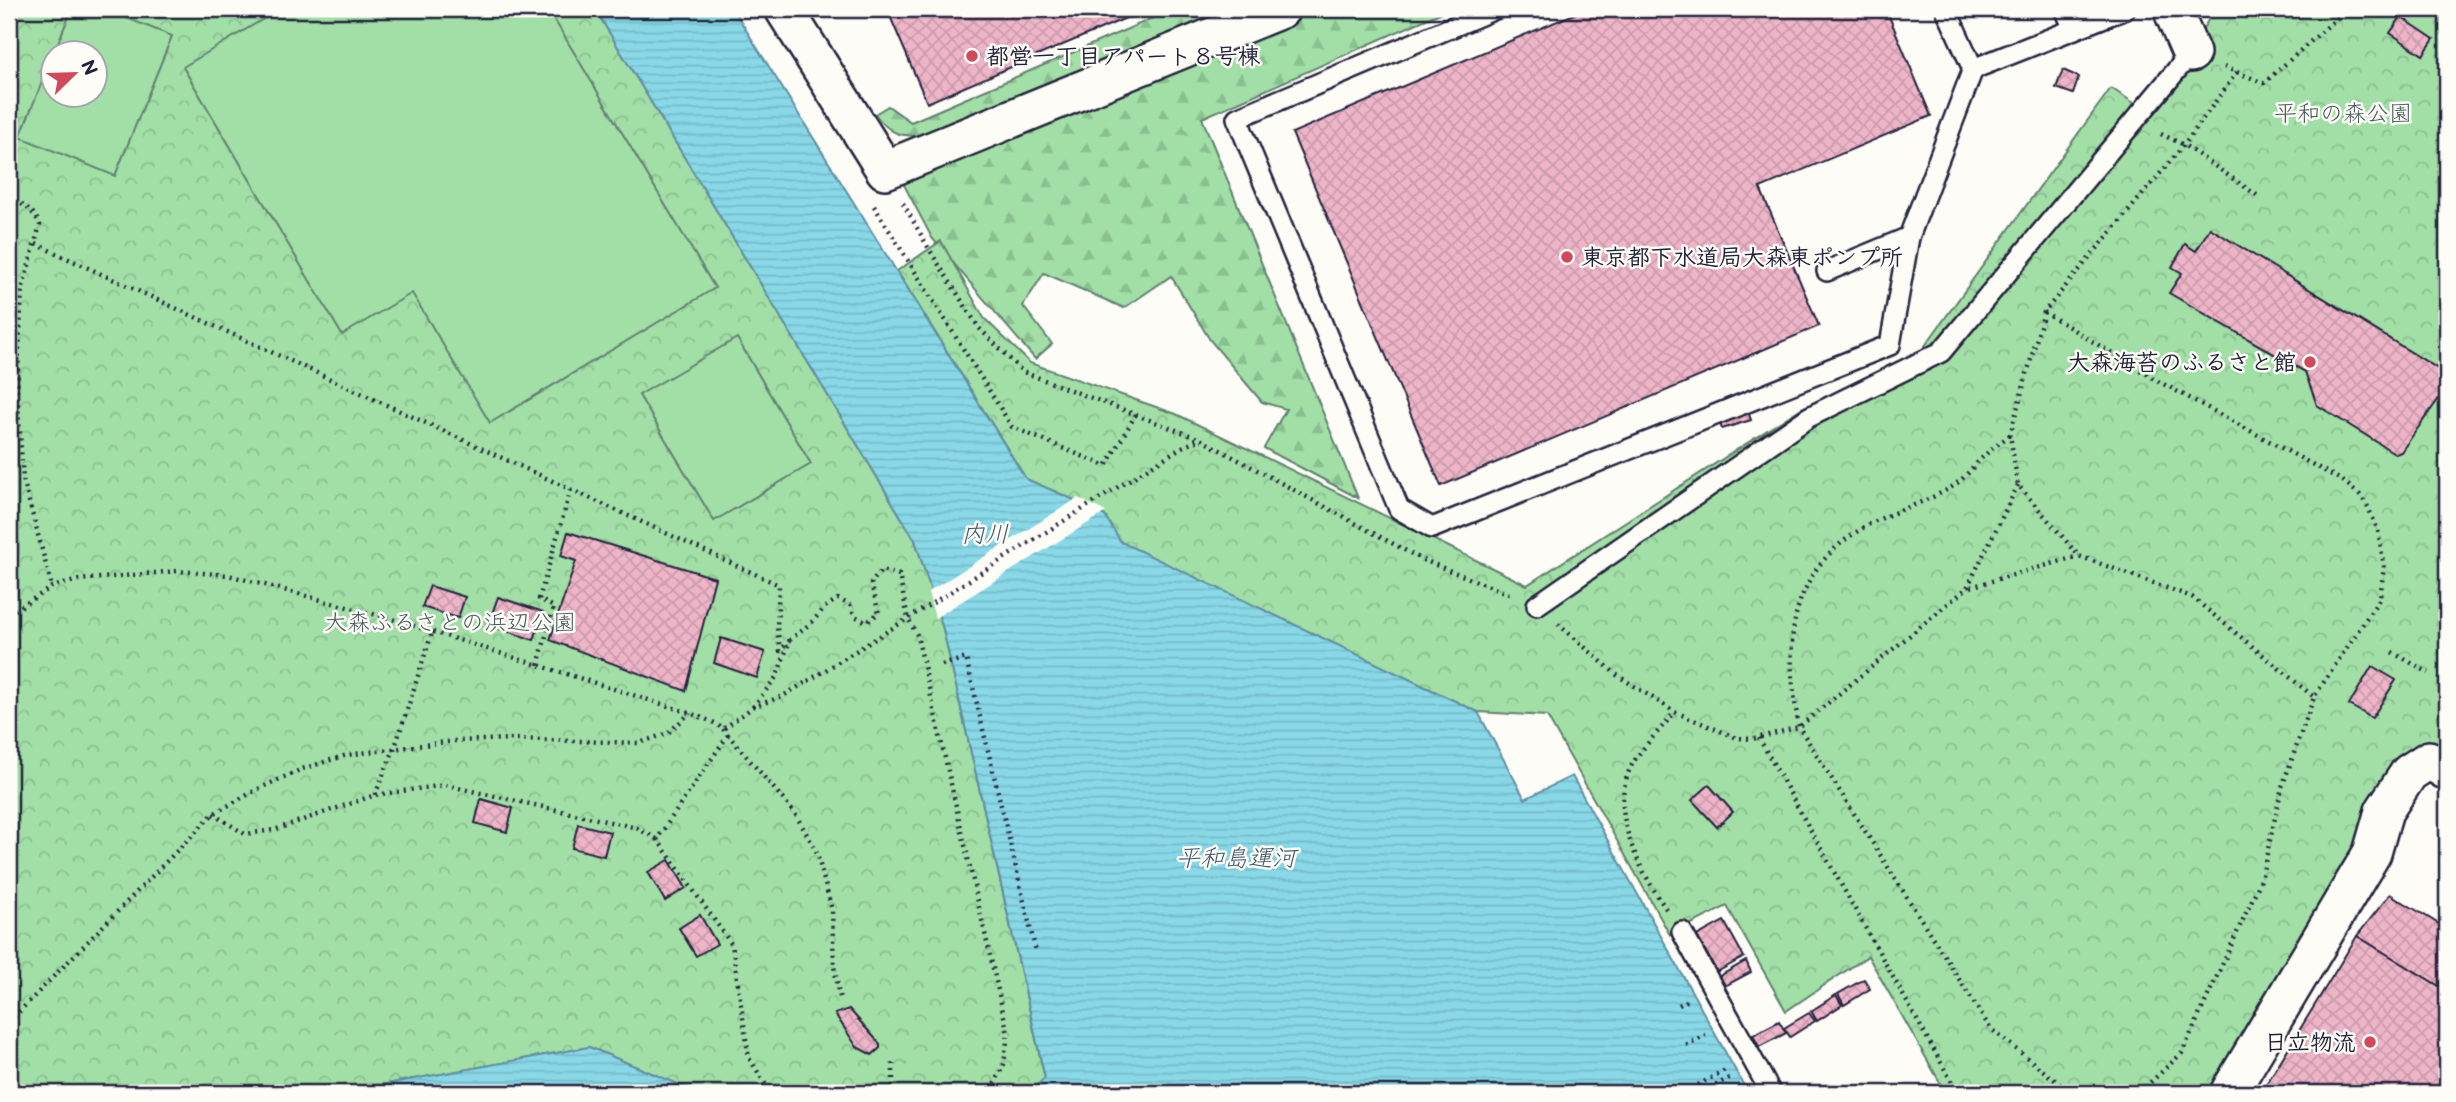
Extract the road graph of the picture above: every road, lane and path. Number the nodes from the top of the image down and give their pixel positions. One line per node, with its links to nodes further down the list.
1 (14, 9): 10 (path)
2 (784, 9): 17 (street)
3 (1281, 9): 17 (street)
4 (1495, 9): 20 (lane)
5 (1946, 9): 13 (lane)
6 (2065, 9): 11 (lane)
7 (2125, 9): 11 (lane)
8 (2172, 9): 12 (street)
9 (2347, 9): 14 (path)
10 (9, 21)
11 (2074, 29): 13 (lane)
12 (2190, 53): 14 (path); 15 (lane)
13 (1973, 69): 20 (lane)
14 (2237, 72): 16 (path)
15 (2134, 122): 16 (path); 32 (lane)
16 (2184, 145): 19 (path); 23 (path)
17 (879, 187): 24 (path); 24 (path)
18 (9, 197): 21 (path)
19 (2261, 198)
20 (1909, 237): 22 (lane)
21 (36, 244): 28 (path); 30 (path)
22 (1828, 271)
23 (2044, 313): 25 (path); 40 (path)
24 (1136, 414): 26 (path)
25 (2010, 435): 27 (path); 44 (path)
26 (1200, 439): 32 (path); 41 (path, bridge)
27 (2018, 485): 29 (path); 31 (path)
28 (571, 489): 35 (path); 38 (path)
29 (2079, 556): 31 (path); 40 (path)
30 (52, 587): 33 (path); 34 (path)
31 (1967, 588): 44 (path)
32 (1537, 606): 42 (path)
33 (9, 614)
34 (432, 633): 38 (path); 48 (path)
35 (790, 640): 41 (path); 60 (path)
36 (2392, 652): 39 (path)
37 (942, 664): 54 (path)
38 (538, 665): 43 (path)
39 (2429, 673)
40 (2314, 697): 64 (path)
41 (752, 708): 45 (path)
42 (1675, 712): 47 (path); 53 (path)
43 (690, 713): 45 (path); 48 (path)
44 (1799, 727): 47 (path); 63 (path)
45 (723, 729): 46 (path)
46 (729, 735): 52 (path); 55 (path)
47 (1759, 738): 62 (path)
48 (395, 747): 50 (path); 51 (path)
49 (2447, 771): 65 (street)
50 (375, 795): 51 (path); 52 (path)
51 (213, 814): 56 (path)
52 (657, 839): 58 (path)
53 (1682, 932): 61 (lane)
54 (1037, 952)
55 (840, 998)
56 (9, 1022)
57 (893, 1058): 59 (path)
58 (771, 1093)
59 (893, 1093)
60 (990, 1093)
61 (1771, 1093)
62 (1958, 1093)
63 (2071, 1093)
64 (2138, 1093)
65 (2229, 1093)

